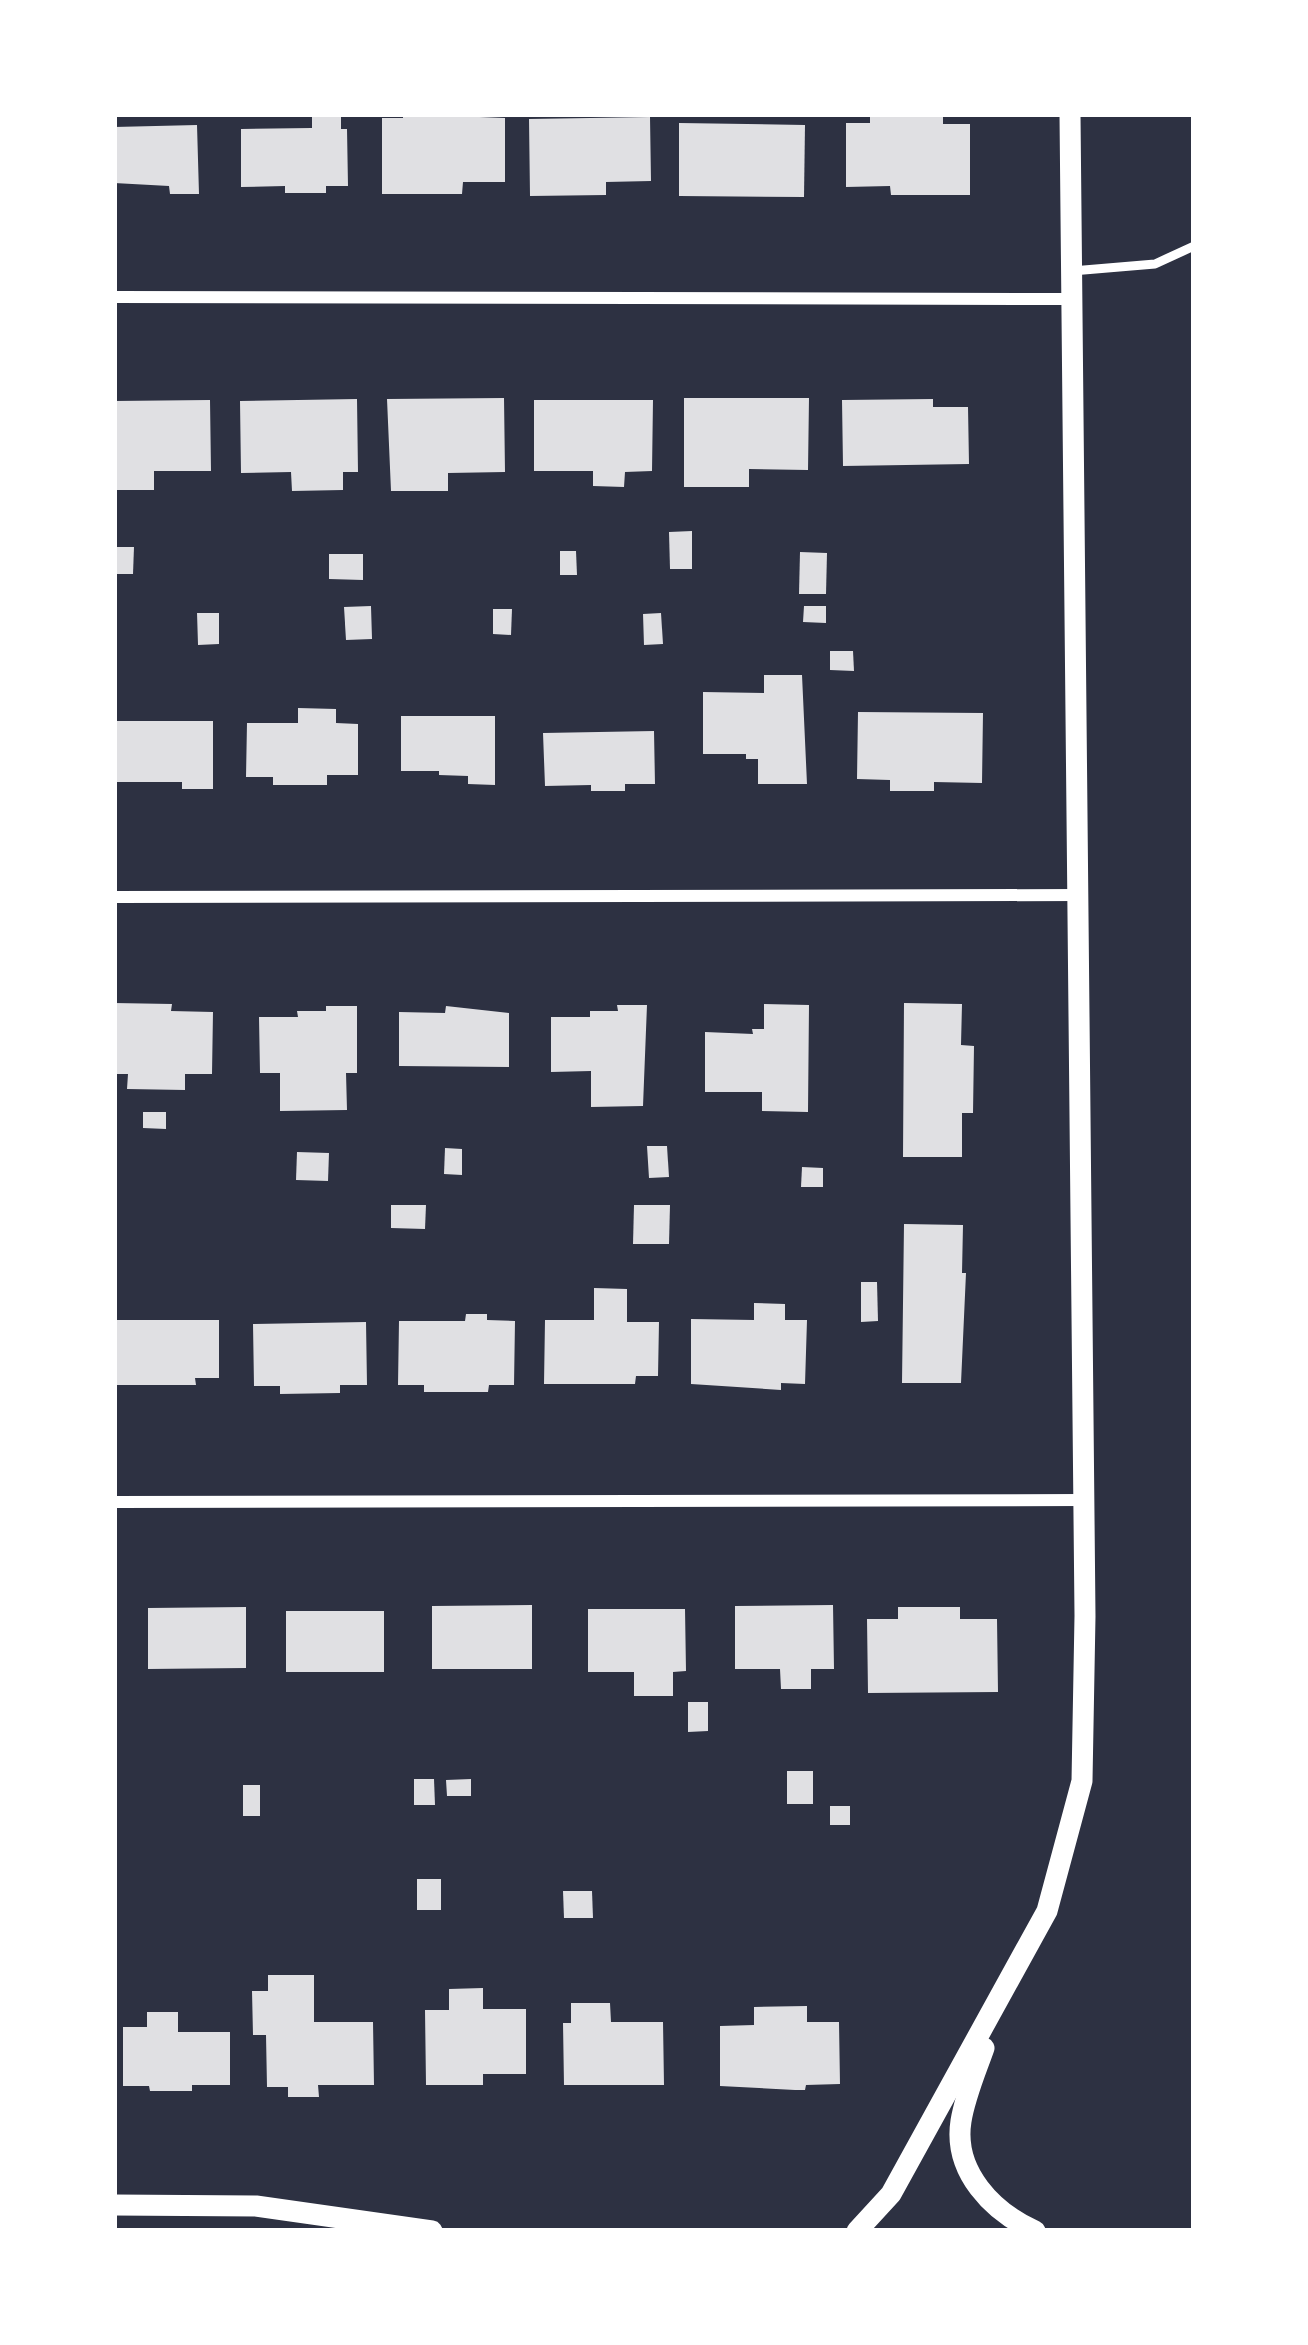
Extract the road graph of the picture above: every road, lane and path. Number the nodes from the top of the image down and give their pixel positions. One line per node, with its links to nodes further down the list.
1 (1070, 114): 3 (street)
2 (1194, 246): 3 (lane)
3 (1072, 271): 5 (street)
4 (114, 297): 5 (street)
5 (1072, 299): 6 (street)
6 (1078, 896): 7 (street); 8 (street)
7 (114, 897)
8 (1083, 1499): 9 (street); 10 (street)
9 (114, 1502)
10 (996, 2007): 13 (street); 14 (street)
11 (114, 2205): 12 (street)
12 (432, 2231)
13 (857, 2231)
14 (1035, 2231)

